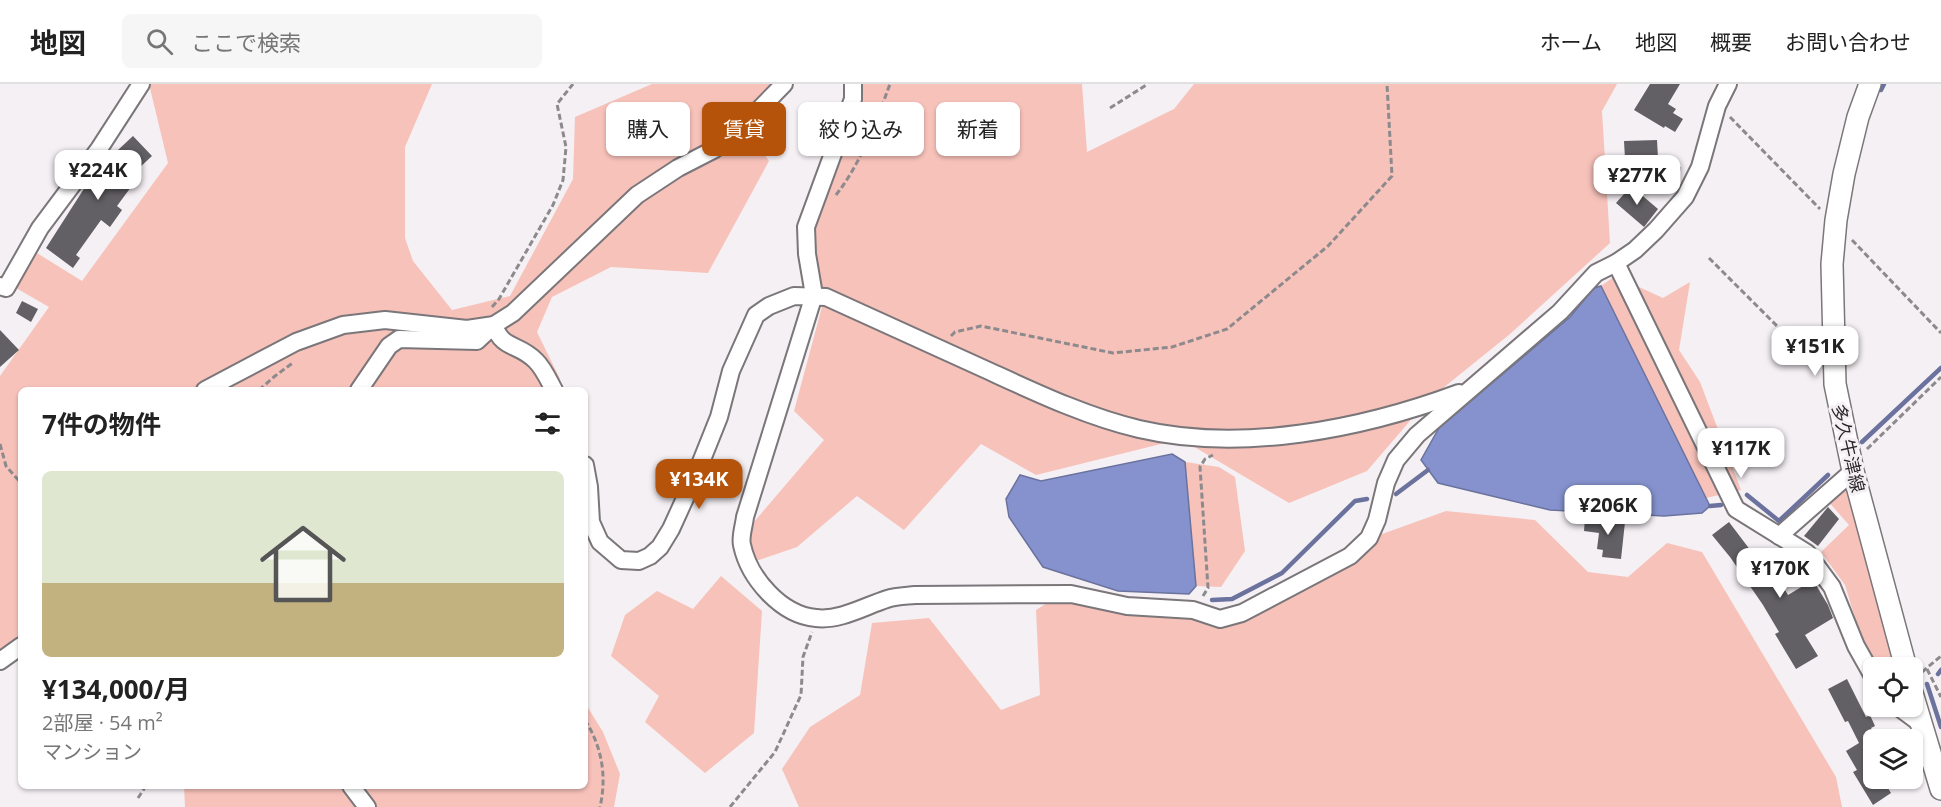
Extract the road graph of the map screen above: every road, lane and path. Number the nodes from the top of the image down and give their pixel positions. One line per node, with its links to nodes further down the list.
1 (141, 84): 16 (street)
2 (573, 84): 19 (path)
3 (784, 84): 18 (street)
4 (853, 84): 12 (street)
5 (890, 84): 12 (path)
6 (1148, 84): 11 (path)
7 (1387, 84): 21 (path)
8 (1728, 84): 10 (street)
9 (1870, 84): 13 (main road, 多久牛津線)
10 (1717, 106): 13 (path); 15 (street)
11 (1110, 108)
12 (812, 211): 17 (street)
13 (1836, 220): 20 (path); 23 (main road, 多久牛津線)
14 (1709, 258): 23 (path)
15 (1616, 263): 27 (street); 33 (street)
16 (0, 286)
17 (814, 295): 21 (street); 32 (street); 35 (street)
18 (494, 325): 19 (street); 25 (street); 26 (street)
19 (467, 329): 24 (street)
20 (1941, 333)
21 (939, 348): 27 (street)
22 (1941, 377): 30 (path)
23 (1835, 384): 30 (main road, 多久牛津線)
24 (211, 387)
25 (361, 387)
26 (552, 387)
27 (1471, 388): 34 (street)
28 (0, 444): 31 (path)
29 (1216, 453): 34 (path)
30 (1853, 471): 33 (street); 38 (main road, 多久牛津線)
31 (18, 480)
32 (588, 482)
33 (1779, 536): 39 (street)
34 (1193, 610): 35 (street)
35 (816, 619): 54 (path)
36 (18, 648): 40 (street)
37 (1941, 656): 42 (path)
38 (1909, 657)
39 (1863, 658)
40 (0, 661)
41 (1923, 669): 42 (path)
42 (1927, 669): 43 (path)
43 (1941, 697)
44 (1912, 717): 46 (street)
45 (1918, 717): 46 (main road)
46 (1920, 723): 50 (main road)
47 (588, 725): 53 (path)
48 (144, 789): 51 (path)
49 (353, 789): 52 (street)
50 (1941, 789)
51 (138, 798)
52 (367, 807)
53 (600, 807)
54 (730, 807)

